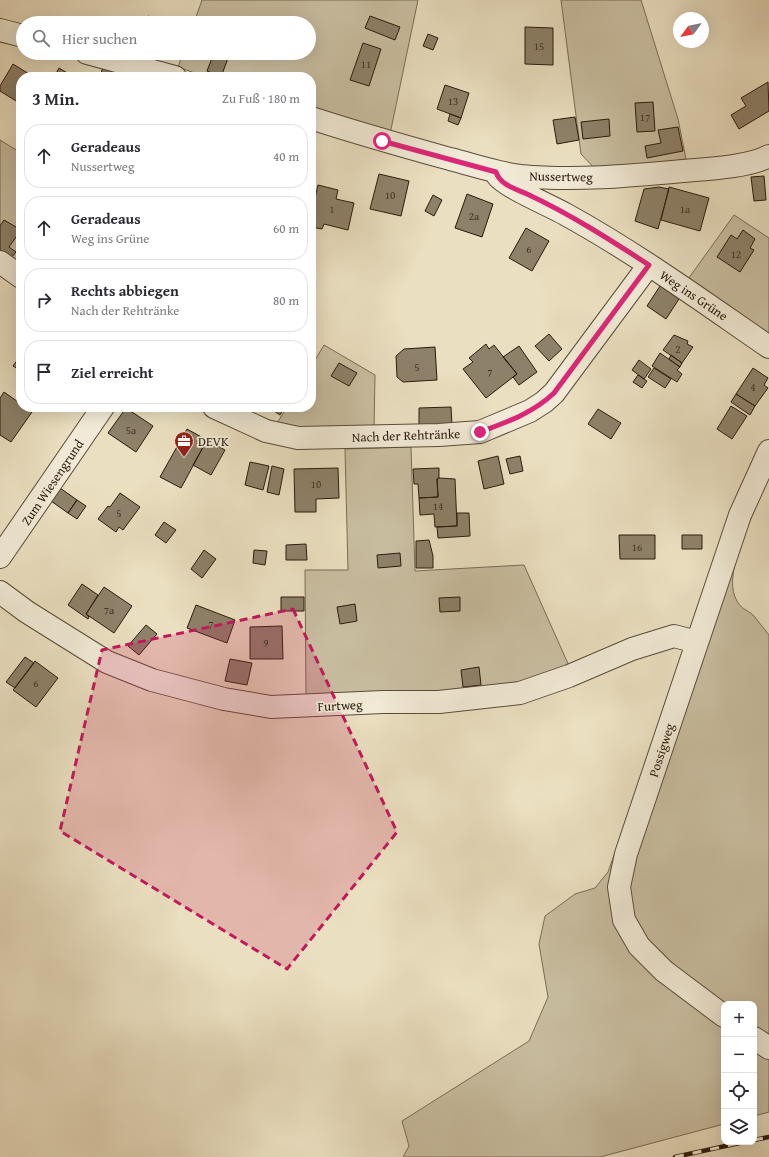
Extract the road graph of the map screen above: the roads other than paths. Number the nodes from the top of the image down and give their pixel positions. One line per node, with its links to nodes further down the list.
1 (0, 30): 2 (street)
2 (16, 34)
3 (113, 60): 4 (street)
4 (157, 72)
5 (316, 120): 7 (street, Nussertweg)
6 (769, 156): 7 (street, Nussertweg)
7 (496, 172): 9 (street, Weg ins Grüne)
8 (0, 262): 10 (street)
9 (649, 265): 11 (street, Weg ins Grüne); 13 (street, Nach der Rehtränke)
10 (16, 273)
11 (769, 347)
12 (100, 412): 15 (street, Zum Wiesengrund)
13 (224, 412)
14 (769, 451): 17 (street, Possigweg)
15 (0, 557)
16 (0, 592): 17 (street, Furtweg)
17 (697, 642): 18 (street, Possigweg)
18 (721, 1014)
19 (757, 1040): 20 (street)
20 (769, 1048)

